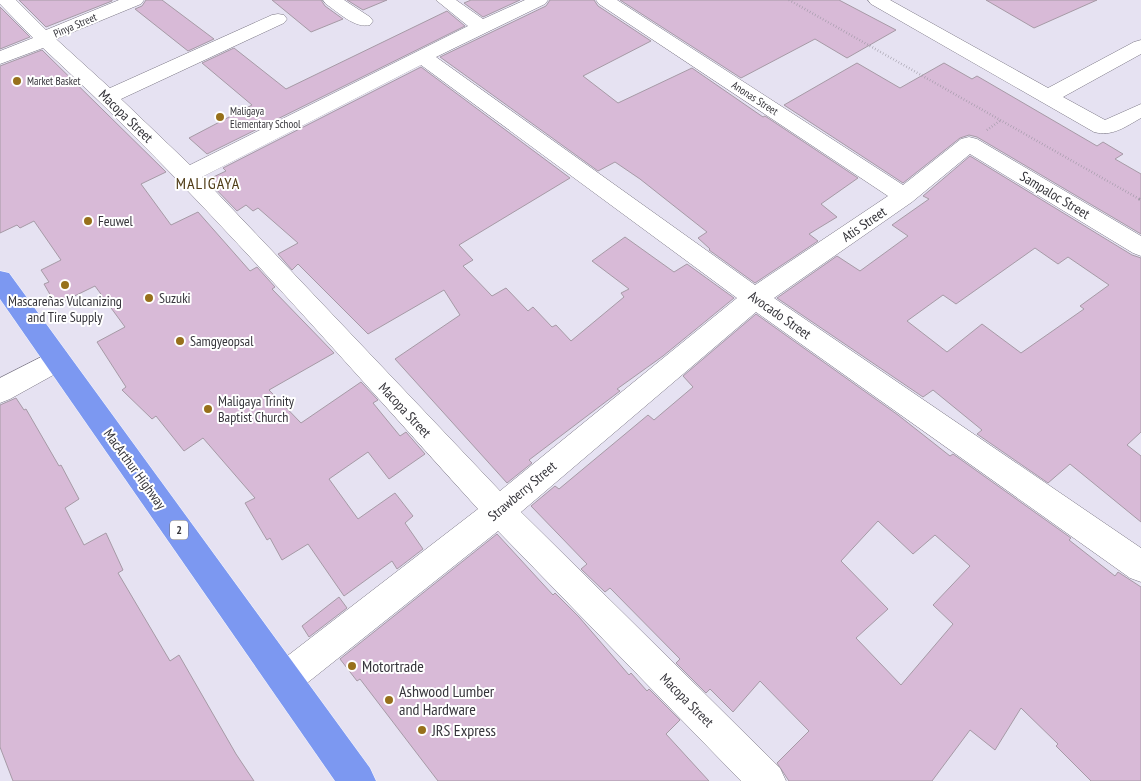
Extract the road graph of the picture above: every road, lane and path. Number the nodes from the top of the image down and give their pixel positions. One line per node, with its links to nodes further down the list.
1 (6, 0): 12 (street, Macopa Street)
2 (135, 0): 12 (street, Pinya Street)
3 (332, 0): 10 (street)
4 (445, 0): 11 (street)
5 (539, 0): 11 (street)
6 (605, 0): 21 (street, Anonas Street)
7 (789, 0): 22 (path)
8 (877, 0): 17 (street)
9 (278, 19): 16 (street)
10 (364, 21)
11 (480, 28): 14 (street)
12 (44, 39): 15 (street, Pinya Street); 16 (street, Macopa Street)
13 (1141, 46): 17 (street)
14 (423, 57): 20 (street); 25 (street, Avocado Street)
15 (0, 58)
16 (108, 97): 20 (street, Macopa Street)
17 (1047, 98): 18 (street)
18 (1141, 110)
19 (969, 144): 21 (street, Atis Street); 23 (street, Sampaloc Street)
20 (187, 176): 28 (street, Macopa Street)
21 (904, 196): 25 (street, Atis Street)
22 (1141, 200)
23 (1141, 247)
24 (0, 280): 26 (highway, MacArthur Highway / 2)
25 (755, 298): 28 (street, Strawberry Street); 29 (street, Avocado Street)
26 (57, 360): 27 (street); 30 (highway, MacArthur Highway / 2)
27 (0, 391)
28 (499, 512): 30 (street, Strawberry Street); 32 (street, Macopa Street)
29 (1141, 567)
30 (285, 679): 31 (highway, MacArthur Highway / 2)
31 (357, 781)
32 (768, 781)

